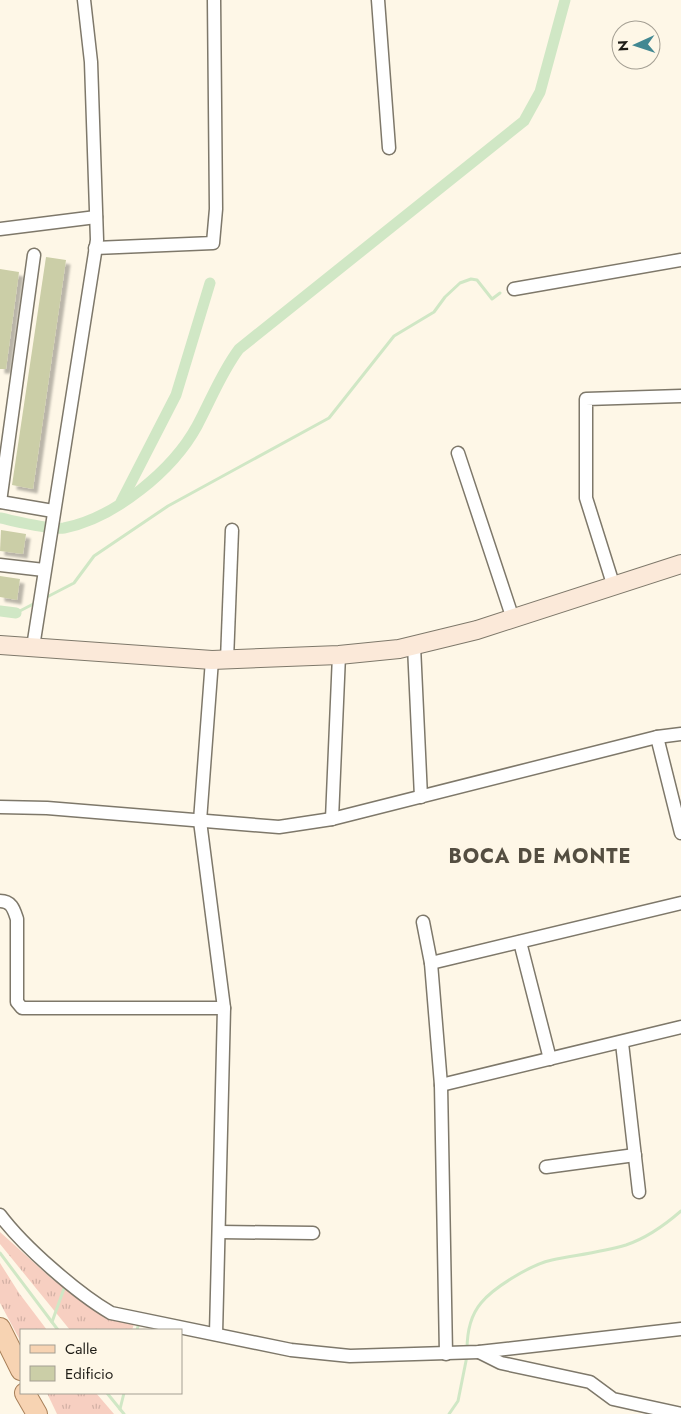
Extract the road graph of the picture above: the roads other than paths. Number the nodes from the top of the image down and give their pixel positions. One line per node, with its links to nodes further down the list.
1 (84, 0): 5 (street)
2 (214, 0): 7 (street)
3 (378, 0): 4 (street)
4 (389, 148)
5 (96, 218): 6 (street); 7 (street)
6 (0, 230)
7 (95, 248): 14 (street)
8 (34, 255): 13 (street)
9 (681, 260): 10 (street)
10 (514, 289)
11 (681, 396): 19 (street)
12 (458, 453): 20 (street)
13 (0, 502): 14 (street)
14 (53, 512): 18 (street)
15 (232, 530): 25 (street)
16 (681, 564): 19 (main road)
17 (0, 565): 18 (street)
18 (44, 570): 21 (street)
19 (614, 587): 20 (main road)
20 (513, 619): 23 (main road)
21 (34, 639): 22 (main road); 25 (main road)
22 (0, 645)
23 (414, 646): 24 (main road); 28 (street)
24 (339, 655): 25 (main road); 30 (street)
25 (219, 660): 31 (street)
26 (681, 734): 27 (street)
27 (657, 737): 28 (street); 32 (street)
28 (421, 797): 30 (street)
29 (0, 807): 31 (street)
30 (332, 819): 31 (street)
31 (200, 822): 38 (street)
32 (681, 833)
33 (0, 901): 38 (street)
34 (681, 903): 36 (street)
35 (423, 922): 37 (street)
36 (520, 942): 37 (street); 41 (street)
37 (431, 963): 42 (street)
38 (224, 1008): 47 (street)
39 (681, 1027): 40 (street)
40 (622, 1043): 41 (street); 43 (street)
41 (550, 1059): 42 (street)
42 (441, 1085): 54 (street)
43 (635, 1155): 44 (street); 45 (street)
44 (546, 1167)
45 (639, 1192)
46 (0, 1215): 51 (street)
47 (219, 1232): 48 (street); 51 (street)
48 (313, 1233)
49 (0, 1328): 55 (main road)
50 (681, 1329): 53 (street)
51 (216, 1334): 54 (street)
52 (0, 1347): 56 (main road)
53 (471, 1352): 54 (street); 60 (street)
54 (446, 1354)
55 (20, 1368)
56 (20, 1383)
57 (26, 1394): 59 (main road)
58 (31, 1394): 59 (main road)
59 (38, 1414)
60 (681, 1414)

